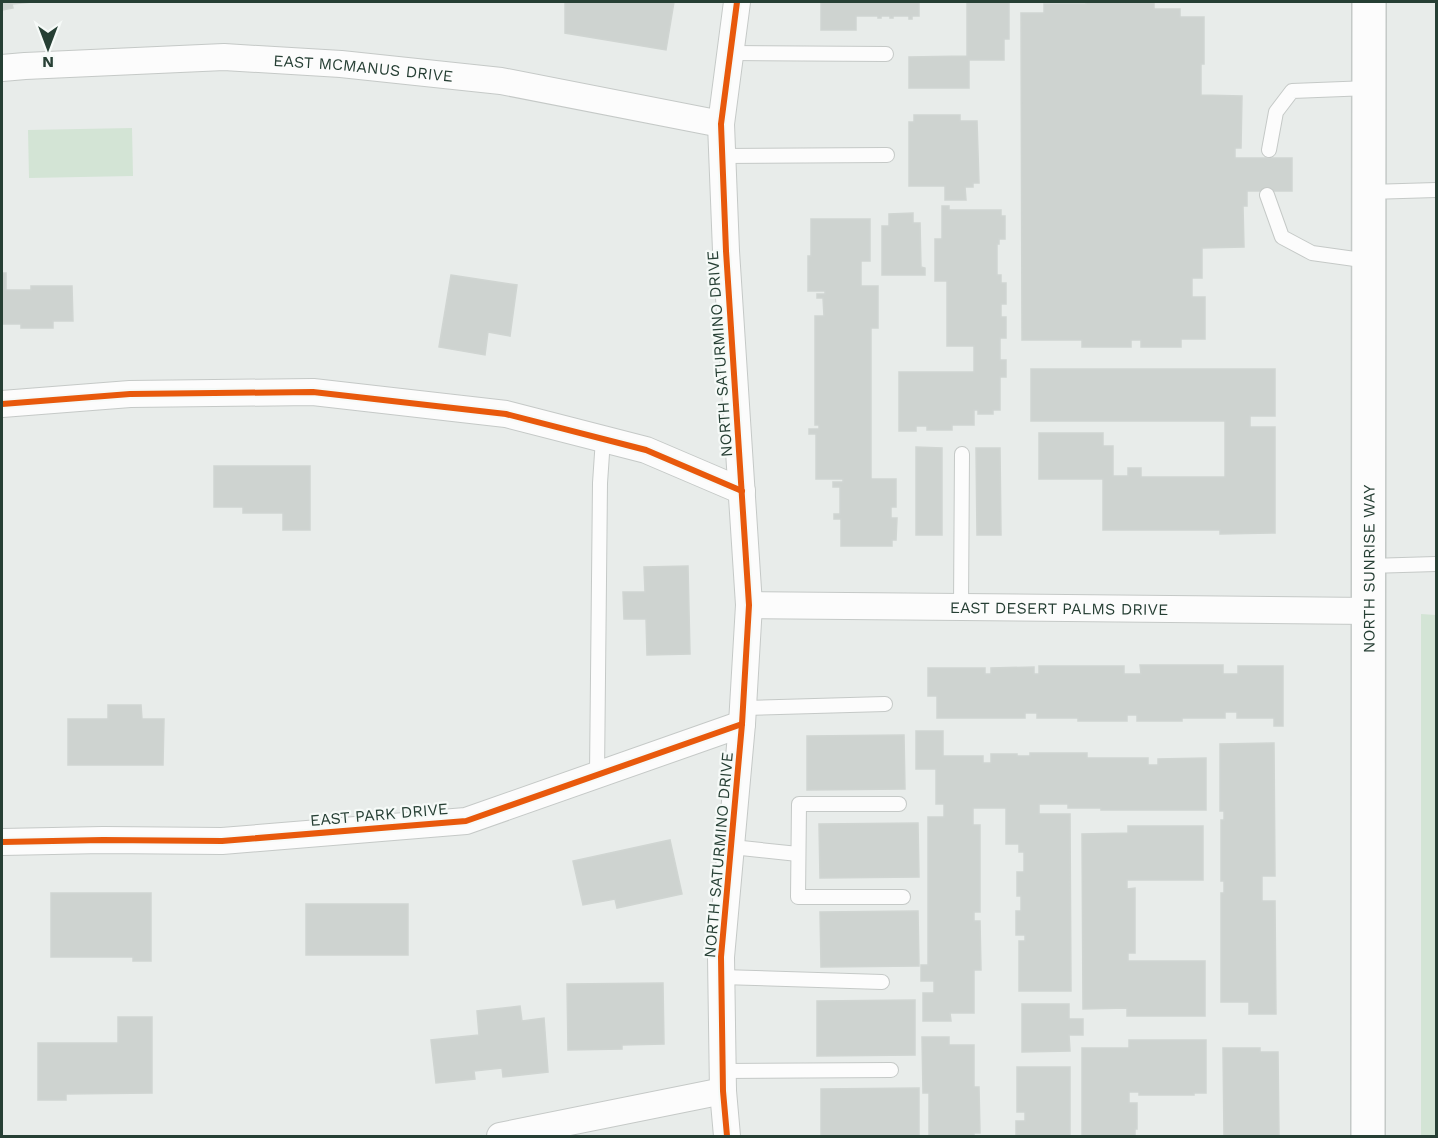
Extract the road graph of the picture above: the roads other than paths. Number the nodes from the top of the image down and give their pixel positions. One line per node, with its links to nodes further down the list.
1 (737, 2): 3 (street, NORTH SATURMINO DRIVE)
2 (1370, 2): 6 (main road, NORTH SUNRISE WAY)
3 (731, 53): 4 (lane); 7 (street, NORTH SATURMINO DRIVE)
4 (886, 54)
5 (2, 68): 7 (street, EAST MCMANUS DRIVE)
6 (1370, 88): 8 (lane); 12 (main road, NORTH SUNRISE WAY)
7 (722, 124): 9 (street, NORTH SATURMINO DRIVE)
8 (1269, 150)
9 (722, 156): 10 (lane); 18 (street, NORTH SATURMINO DRIVE)
10 (887, 156)
11 (1437, 190): 12 (lane)
12 (1370, 192): 14 (main road, NORTH SUNRISE WAY)
13 (1268, 195): 14 (lane)
14 (1370, 261): 20 (main road, NORTH SUNRISE WAY)
15 (2, 404): 16 (street)
16 (603, 439): 18 (street); 26 (lane)
17 (962, 454): 22 (lane)
18 (742, 491): 21 (street, NORTH SATURMINO DRIVE)
19 (1437, 564): 20 (lane)
20 (1369, 566): 23 (main road, NORTH SUNRISE WAY)
21 (749, 605): 22 (street, EAST DESERT PALMS DRIVE); 25 (street, NORTH SATURMINO DRIVE)
22 (961, 607): 23 (street, EAST DESERT PALMS DRIVE)
23 (1369, 611): 38 (main road, NORTH SUNRISE WAY)
24 (885, 704): 25 (lane)
25 (743, 716): 26 (street, EAST PARK DRIVE); 29 (street, NORTH SATURMINO DRIVE)
26 (597, 775): 28 (street, EAST PARK DRIVE)
27 (899, 804): 30 (lane)
28 (2, 842)
29 (732, 847): 30 (lane); 32 (street, NORTH SATURMINO DRIVE)
30 (798, 854): 31 (lane)
31 (903, 897)
32 (722, 977): 33 (lane); 35 (street, NORTH SATURMINO DRIVE)
33 (882, 982)
34 (891, 1070): 35 (lane)
35 (723, 1081): 36 (street); 37 (street, NORTH SATURMINO DRIVE)
36 (500, 1137)
37 (727, 1137)
38 (1368, 1137)

